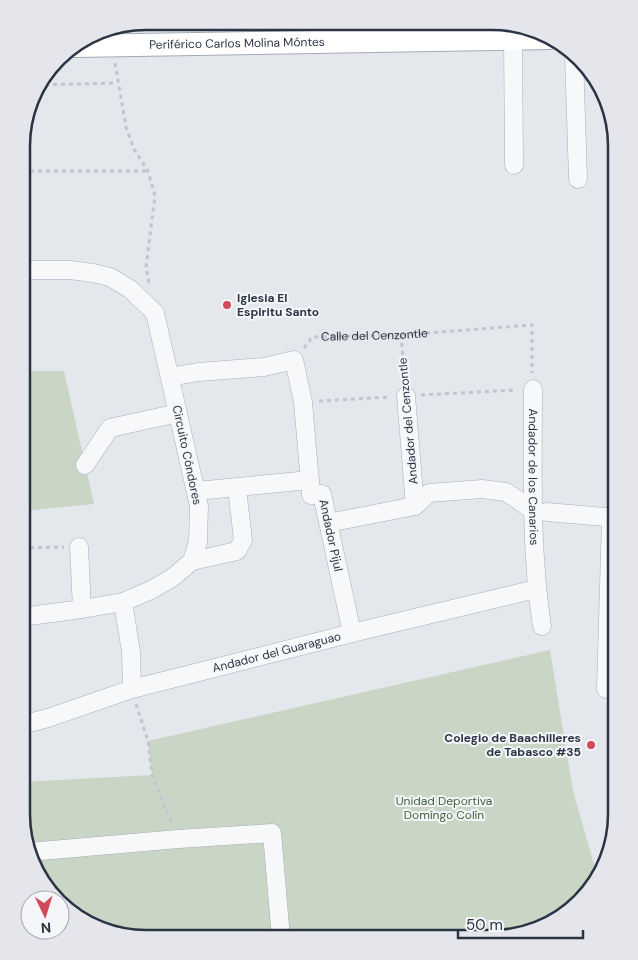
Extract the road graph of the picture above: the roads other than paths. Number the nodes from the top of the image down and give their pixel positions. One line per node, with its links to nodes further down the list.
1 (535, 38): 2 (main road, Periférico Carlos Molina Móntes)
2 (513, 39): 3 (main road, Periférico Carlos Molina Móntes); 5 (street)
3 (87, 46)
4 (574, 64): 6 (street)
5 (514, 165)
6 (578, 179)
7 (30, 270): 8 (street, Circuito Cóndores)
8 (170, 377): 11 (street, Circuito Cóndores); 13 (street)
9 (532, 389): 17 (street, Andador de los Canarios)
10 (406, 396): 16 (street, Andador del Cenzontle)
11 (178, 413): 12 (street); 15 (street, Circuito Cóndores)
12 (85, 465)
13 (310, 480): 14 (street); 19 (street, Andador Pijul)
14 (237, 488): 15 (street); 21 (street)
15 (196, 492): 21 (street, Circuito Cóndores)
16 (415, 506): 17 (street); 19 (street)
17 (540, 512): 18 (street); 22 (street, Andador de los Canarios)
18 (608, 518)
19 (328, 523): 27 (street, Andador Pijul)
20 (78, 547): 24 (street)
21 (192, 561): 23 (street)
22 (536, 589): 26 (street, Andador de los Canarios); 27 (street, Andador del Guaraguao)
23 (123, 602): 24 (street); 29 (street)
24 (82, 610): 25 (street)
25 (30, 616)
26 (542, 626)
27 (352, 633): 29 (street, Andador del Guaraguao)
28 (608, 646): 30 (street)
29 (132, 689): 31 (street, Andador del Guaraguao)
30 (606, 689)
31 (30, 723)
32 (36, 851): 33 (street)
33 (280, 930)

